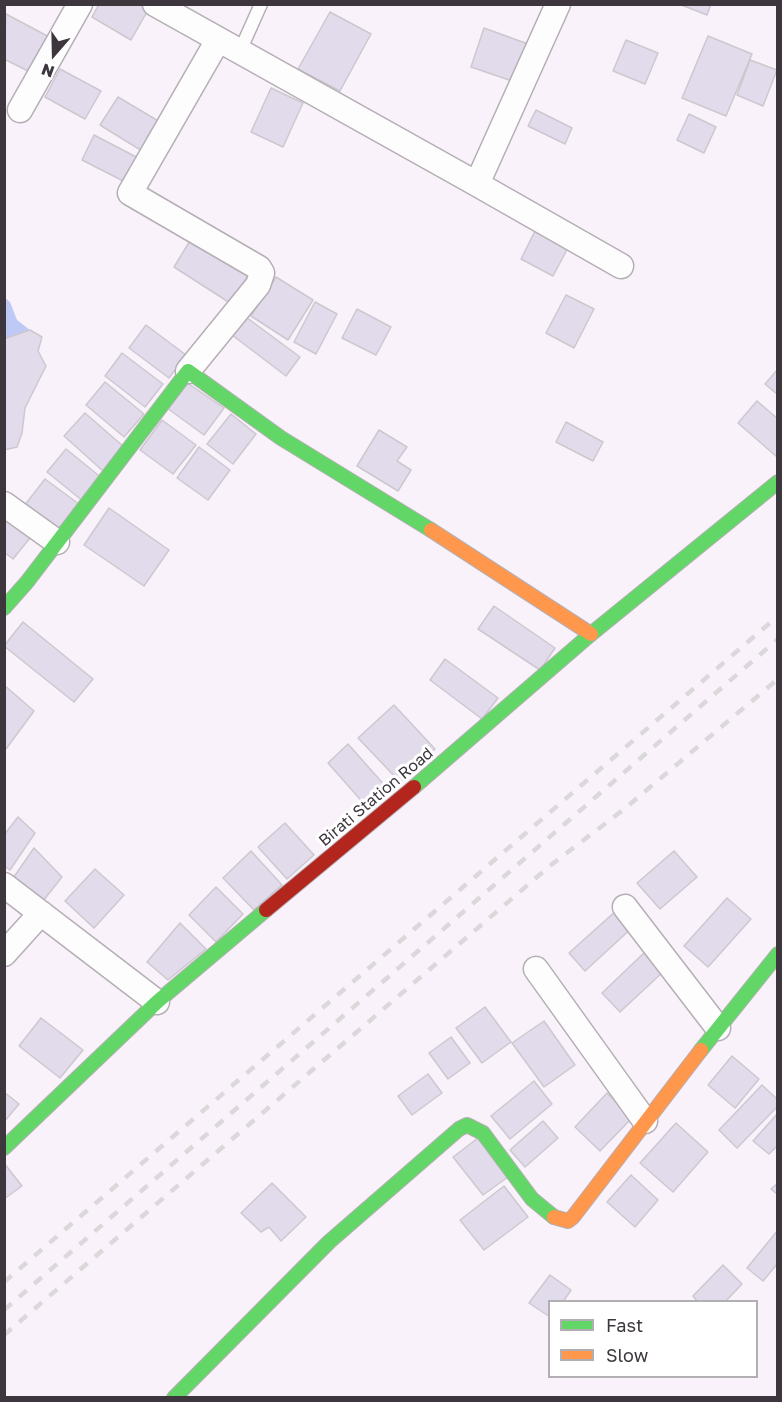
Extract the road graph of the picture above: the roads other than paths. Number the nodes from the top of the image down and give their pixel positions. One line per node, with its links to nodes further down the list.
1 (80, 4): 7 (street)
2 (155, 4): 5 (street)
3 (261, 4): 6 (lane)
4 (558, 4): 8 (street)
5 (218, 40): 6 (street); 10 (street)
6 (240, 51): 8 (street)
7 (20, 110)
8 (477, 184): 9 (street)
9 (621, 266)
10 (188, 371): 13 (street); 15 (street)
11 (777, 482): 15 (street, Birati Station Road)
12 (4, 504): 13 (street)
13 (57, 542): 14 (street)
14 (4, 608)
15 (591, 634): 22 (street, Birati Station Road)
16 (4, 885): 18 (street)
17 (625, 907): 23 (street)
18 (41, 913): 19 (street); 22 (street)
19 (4, 954)
20 (777, 954): 23 (street)
21 (536, 969): 24 (street)
22 (158, 1002): 25 (street, Birati Station Road)
23 (718, 1028): 24 (street)
24 (645, 1121): 26 (street)
25 (5, 1146)
26 (174, 1398)

